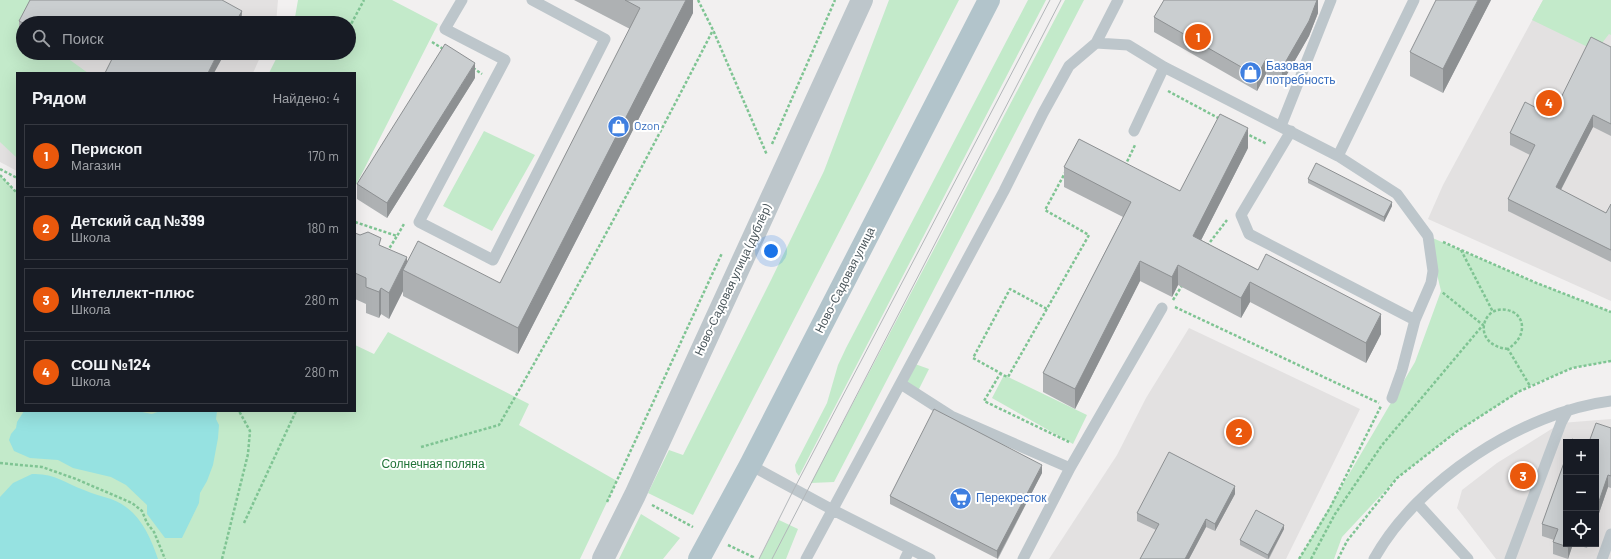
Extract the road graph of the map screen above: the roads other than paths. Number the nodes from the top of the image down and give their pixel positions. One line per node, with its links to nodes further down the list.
1 (462, 0): 2 (lane)
2 (532, 0)
3 (862, 0): 26 (street, Ново-Садовая улица (дублёр))
4 (989, 0): 19 (main road, Ново-Садовая улица)
5 (1118, 0): 8 (lane)
6 (1331, 0): 10 (lane)
7 (1414, 0): 12 (lane)
8 (1096, 43): 9 (lane); 15 (lane)
9 (1164, 67): 10 (lane); 11 (lane)
10 (1286, 128): 12 (lane); 14 (lane)
11 (1136, 135)
12 (1338, 156): 14 (lane)
13 (1162, 308): 20 (lane)
14 (1415, 320): 16 (lane)
15 (901, 384): 20 (lane); 22 (lane)
16 (1392, 398)
17 (1611, 401): 18 (lane)
18 (1568, 410): 21 (lane); 25 (lane)
19 (750, 465): 22 (lane); 27 (main road, Ново-Садовая улица)
20 (1070, 468): 30 (lane)
21 (1417, 503): 31 (lane); 32 (lane)
22 (833, 510): 24 (lane); 28 (lane)
23 (1611, 534): 33 (lane)
24 (908, 554): 29 (lane)
25 (1512, 558)
26 (603, 559)
27 (699, 559)
28 (806, 559)
29 (930, 559)
30 (1023, 559)
31 (1374, 559)
32 (1468, 559)
33 (1602, 559)

